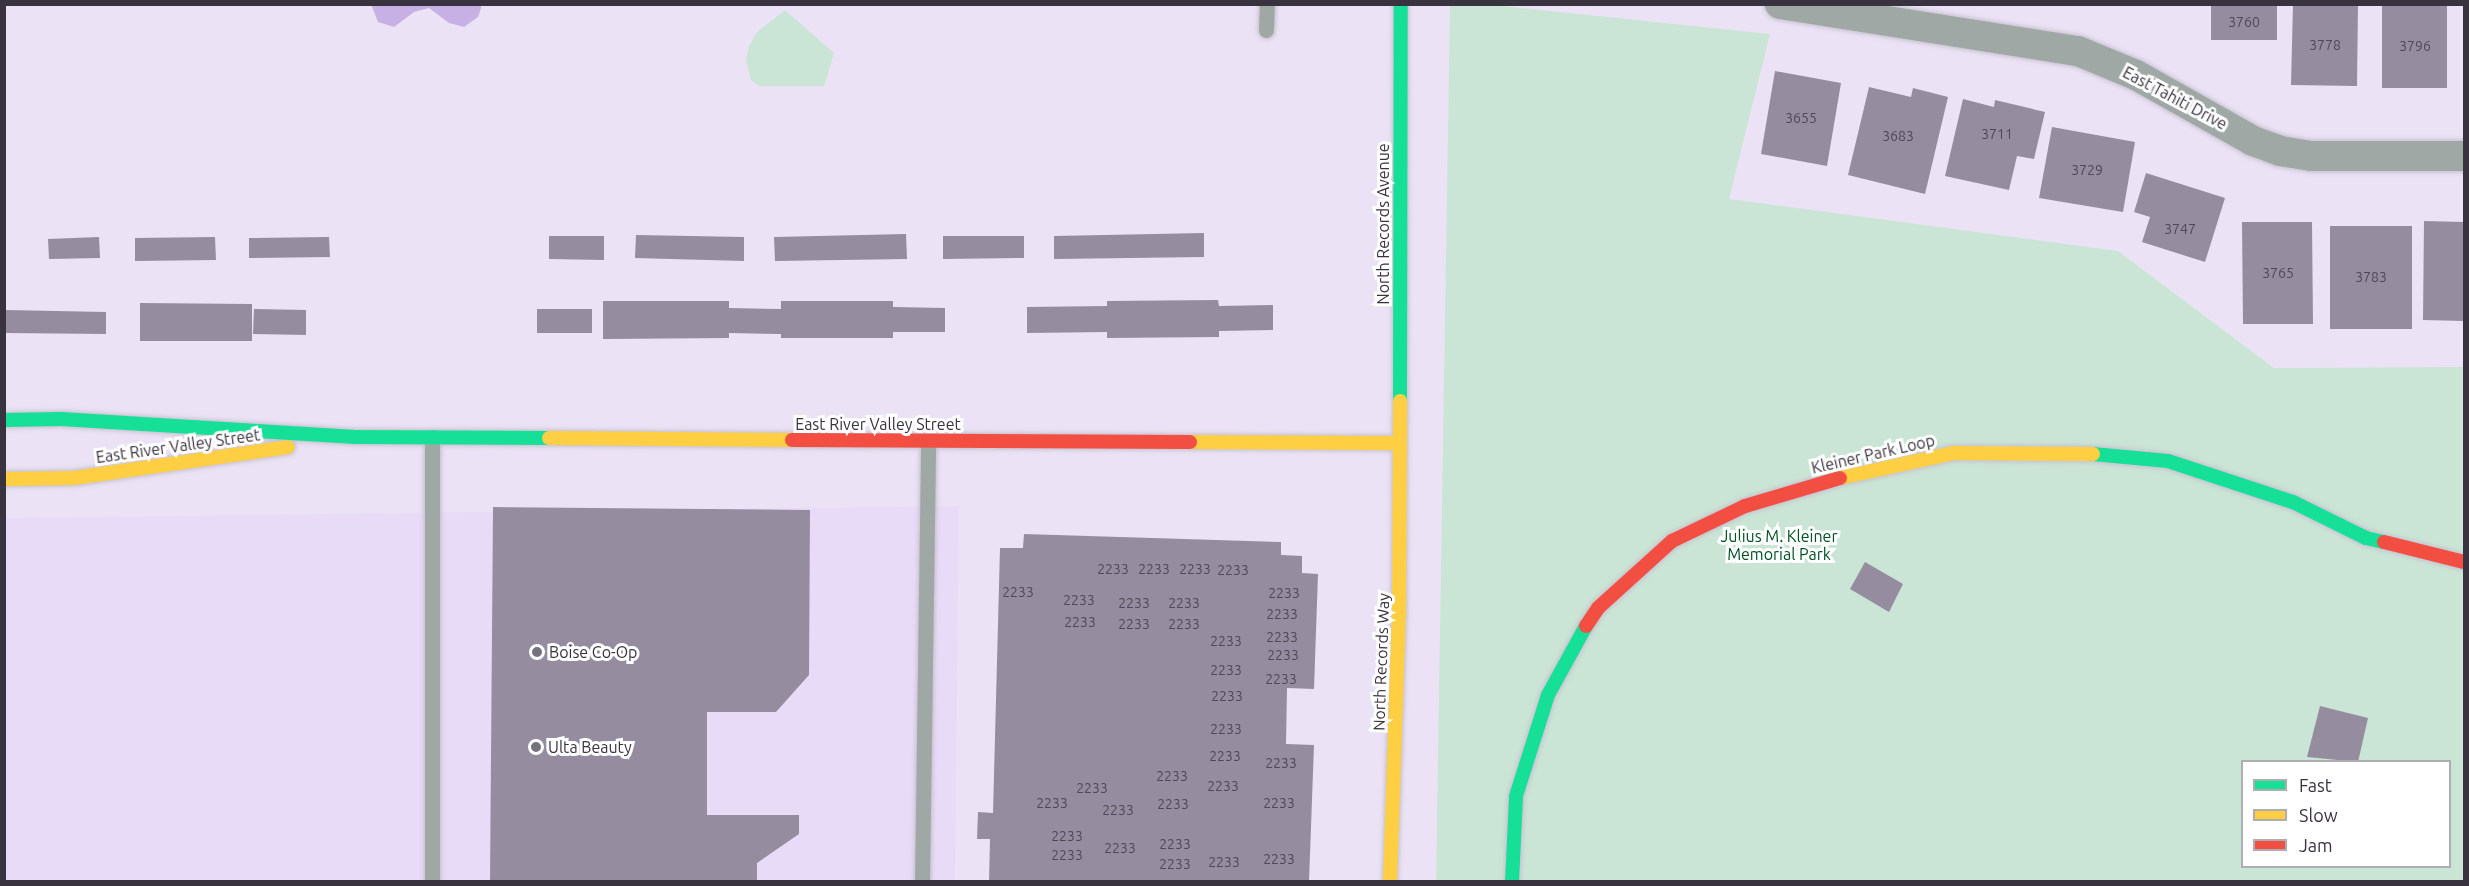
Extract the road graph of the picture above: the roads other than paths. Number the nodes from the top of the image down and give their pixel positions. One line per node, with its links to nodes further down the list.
1 (1267, 4): 4 (lane)
2 (1401, 4): 10 (street, North Records Avenue)
3 (1780, 4): 5 (street, East Tahiti Drive)
4 (1266, 30)
5 (2464, 156)
6 (4, 420): 7 (street, East River Valley Street)
7 (355, 437): 8 (street, East River Valley Street); 11 (street, East River Valley Street)
8 (432, 437): 9 (street, East River Valley Street); 13 (lane)
9 (928, 441): 10 (street, East River Valley Street); 14 (lane)
10 (1400, 444): 15 (street, North Records Way)
11 (4, 479)
12 (2464, 562): 16 (street, Kleiner Park Loop)
13 (432, 882)
14 (922, 882)
15 (1390, 882)
16 (1512, 882)

